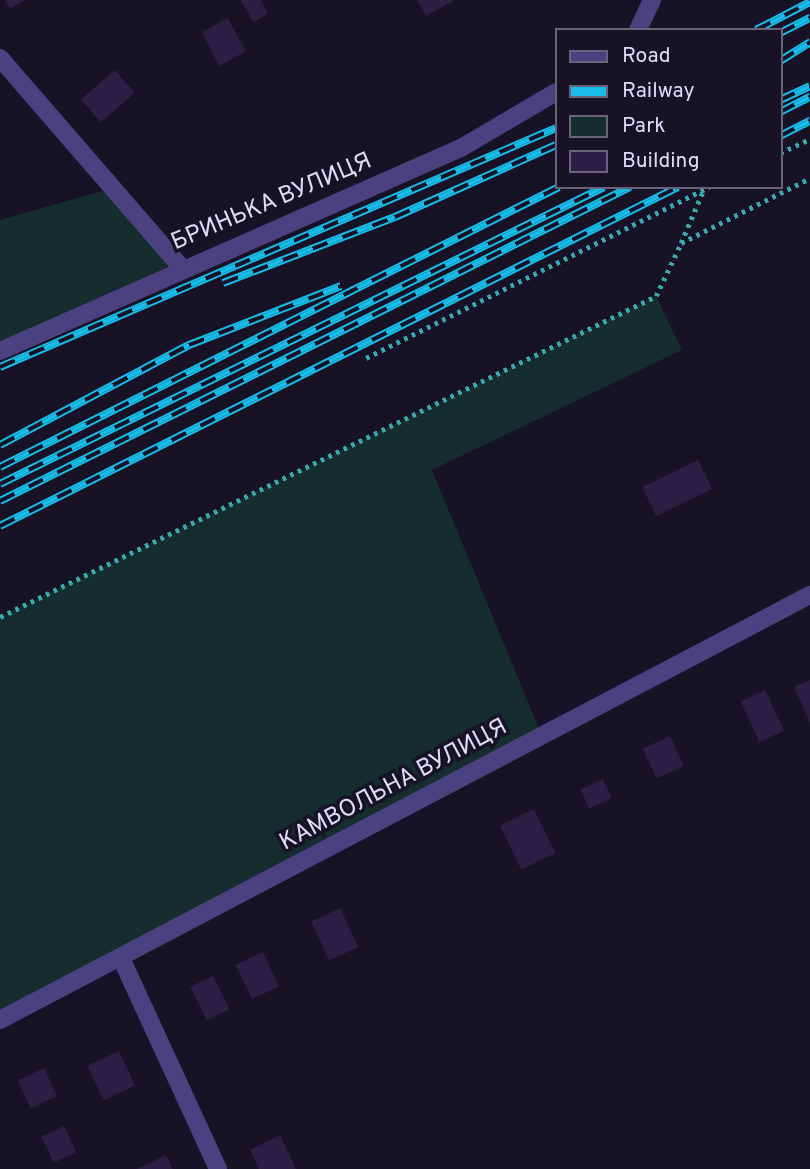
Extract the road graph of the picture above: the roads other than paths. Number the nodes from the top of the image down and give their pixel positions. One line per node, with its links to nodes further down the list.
1 (652, 0): 2 (street)
2 (639, 28)
3 (0, 58): 5 (street)
4 (554, 93): 5 (street, БРИНЬКА ВУЛИЦЯ)
5 (182, 268): 6 (street, БРИНЬКА ВУЛИЦЯ)
6 (1, 351)
7 (810, 595): 8 (street, КАМВОЛЬНА ВУЛИЦЯ)
8 (121, 958): 9 (street, КАМВОЛЬНА ВУЛИЦЯ); 10 (street)
9 (0, 1020)
10 (218, 1169)

